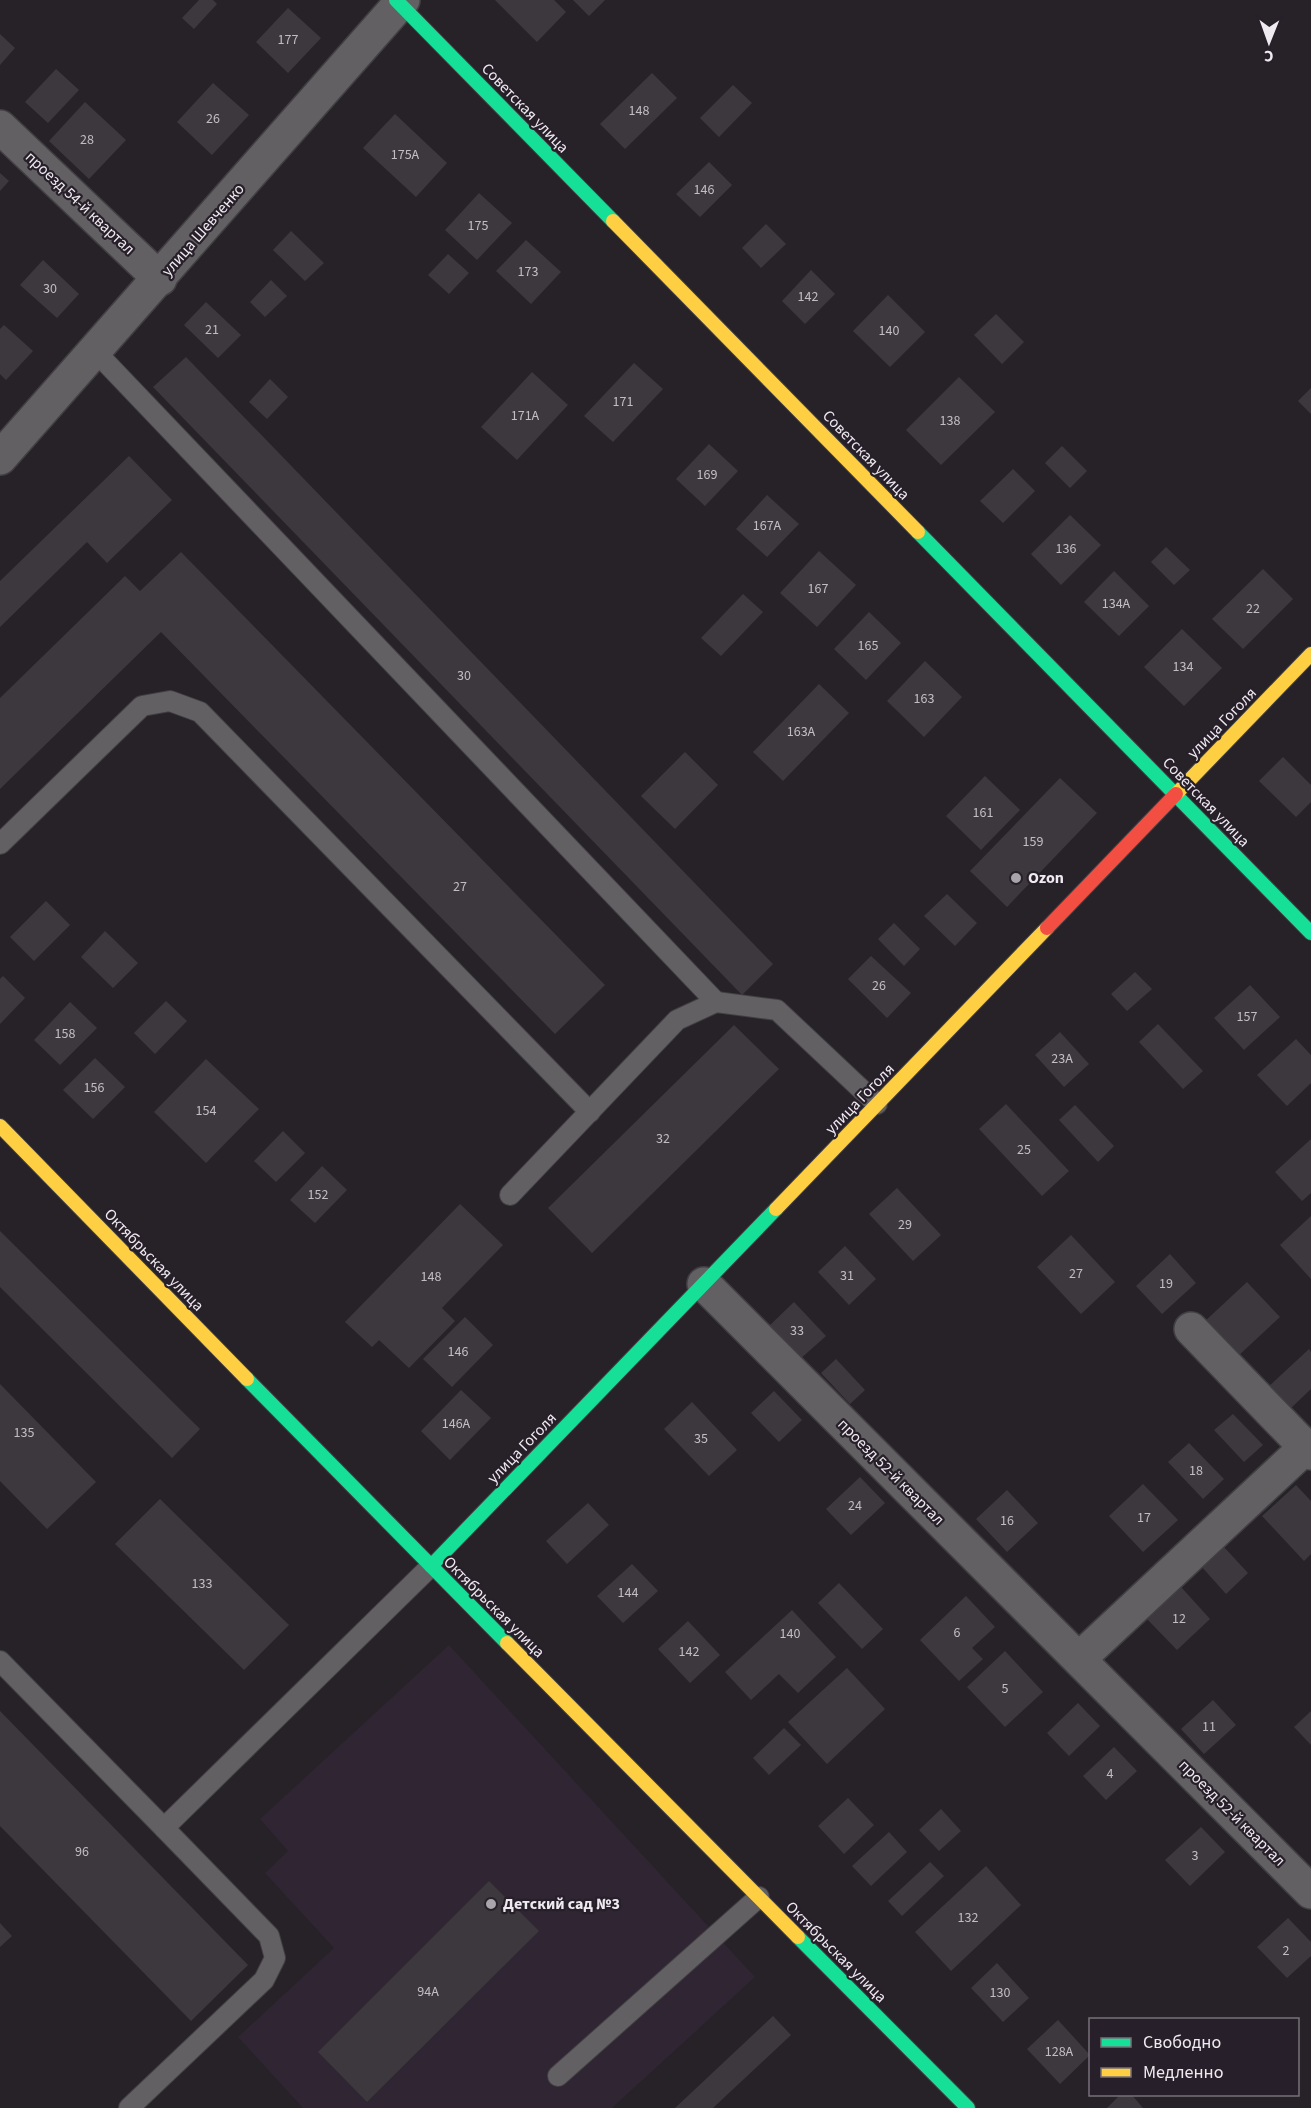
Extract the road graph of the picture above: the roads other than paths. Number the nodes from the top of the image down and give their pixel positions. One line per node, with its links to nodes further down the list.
1 (400, 1): 3 (street, улица Шевченко); 7 (street, Советская улица)
2 (0, 127): 3 (street, проезд 54-й квартал)
3 (160, 279): 4 (street, улица Шевченко)
4 (95, 351): 5 (street, улица Шевченко); 10 (lane)
5 (0, 458)
6 (1311, 654): 7 (street, улица Гоголя)
7 (1176, 795): 9 (street, Советская улица); 11 (street, улица Гоголя)
8 (0, 844): 12 (lane)
9 (1311, 933)
10 (716, 1002): 11 (lane); 12 (lane)
11 (877, 1104): 15 (street, улица Гоголя)
12 (590, 1112): 14 (lane)
13 (0, 1126): 18 (street, Октябрьская улица)
14 (510, 1195)
15 (704, 1284): 18 (street, улица Гоголя); 19 (street, проезд 52-й квартал)
16 (1191, 1329): 17 (street)
17 (1308, 1450): 19 (street)
18 (431, 1566): 21 (lane); 23 (street, Октябрьская улица)
19 (1079, 1659): 22 (street, проезд 52-й квартал)
20 (0, 1661): 21 (lane)
21 (164, 1828): 25 (lane)
22 (1311, 1891)
23 (759, 1897): 24 (lane); 26 (street, Октябрьская улица)
24 (558, 2076)
25 (129, 2108)
26 (968, 2108)

